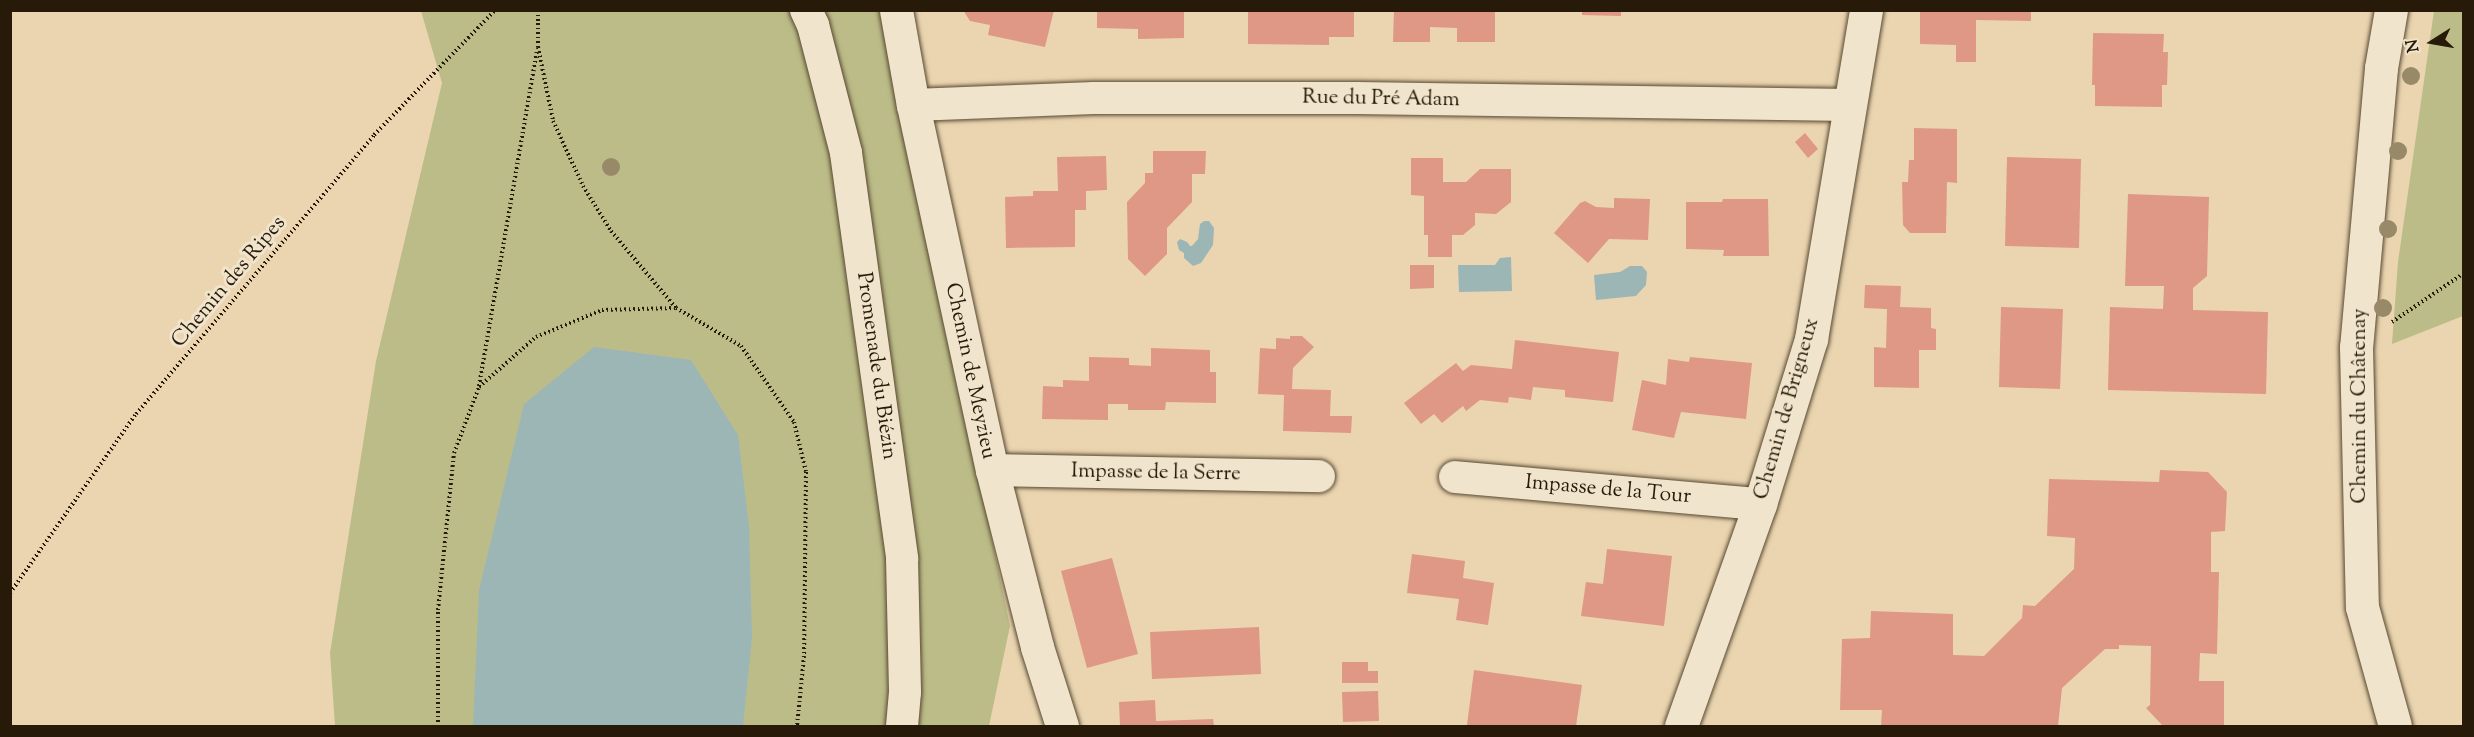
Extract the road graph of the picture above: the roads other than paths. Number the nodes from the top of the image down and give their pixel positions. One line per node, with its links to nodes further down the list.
1 (806, 10): 11 (street, Promenade du Biézin)
2 (896, 10): 5 (street, Chemin de Meyzieu)
3 (1866, 10): 6 (street, Chemin de Brigneux)
4 (2391, 10): 14 (street, Chemin du Châtenay)
5 (913, 105): 6 (street, Rue du Pré Adam); 7 (street, Chemin de Meyzieu)
6 (1850, 105): 10 (street, Chemin de Brigneux)
7 (992, 470): 8 (street, Impasse de la Serre); 12 (street, Chemin de Meyzieu)
8 (1319, 476)
9 (1455, 477): 10 (street, Impasse de la Tour)
10 (1760, 504): 13 (street, Chemin de Brigneux)
11 (902, 726)
12 (1062, 726)
13 (1682, 726)
14 (2395, 726)

